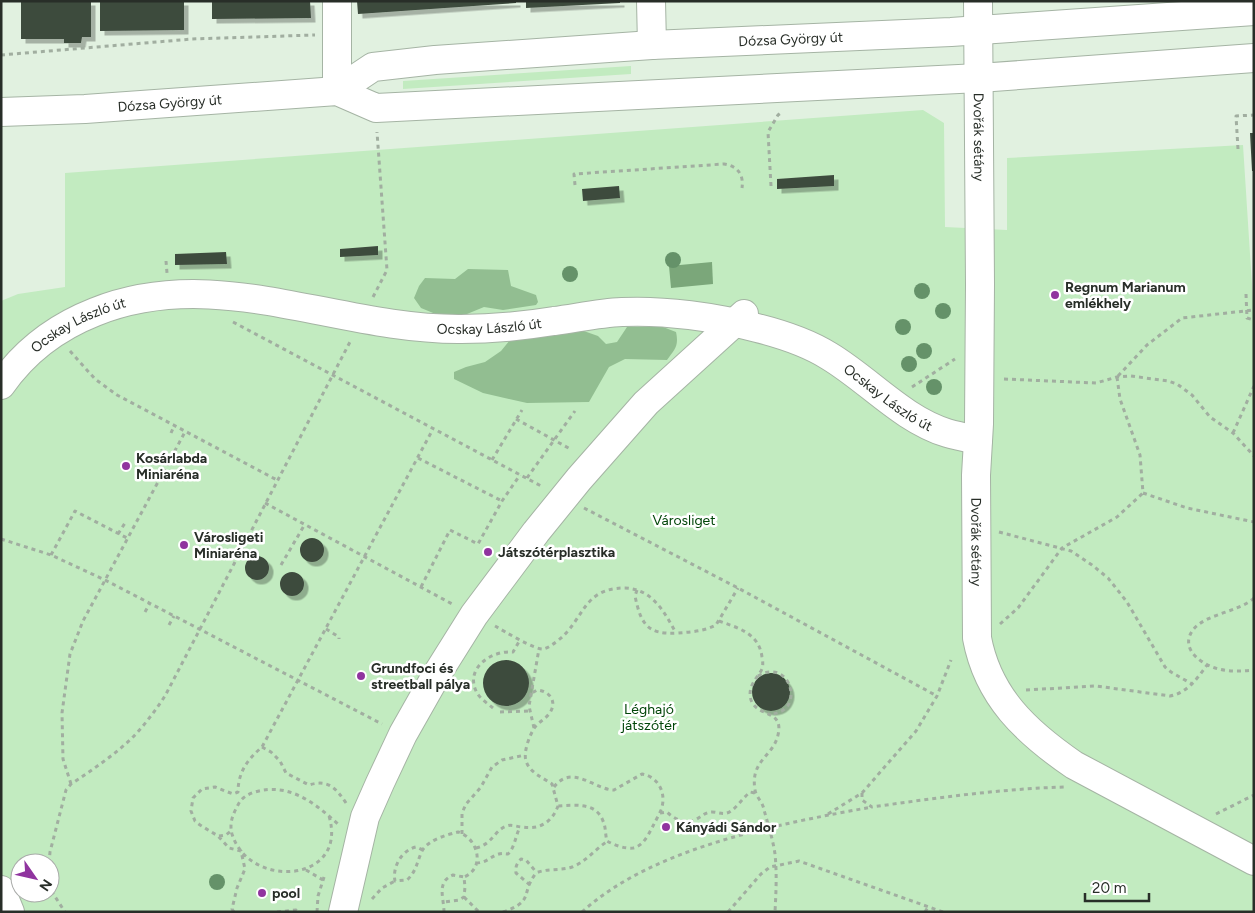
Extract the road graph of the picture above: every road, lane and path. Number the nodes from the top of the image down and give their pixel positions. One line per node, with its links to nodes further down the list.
1 (337, 1): 11 (street)
2 (651, 1): 7 (street)
3 (978, 1): 5 (street, Dvořák sétány)
4 (1254, 11): 5 (street, Dózsa György út)
5 (978, 30): 7 (street, Dózsa György út); 10 (street, Dvořák sétány)
6 (318, 34): 8 (path)
7 (652, 45): 11 (street, Dózsa György út)
8 (1, 55)
9 (1254, 58): 10 (street, Dózsa György út)
10 (979, 78): 11 (street, Dózsa György út); 42 (street, Dvořák sétány)
11 (337, 91): 13 (street, Dózsa György út)
12 (785, 110): 18 (path)
13 (1, 112)
14 (1254, 115): 16 (path)
15 (377, 127): 24 (path)
16 (1238, 149)
17 (575, 186): 19 (path)
18 (771, 186)
19 (742, 188)
20 (1246, 294): 22 (path)
21 (1254, 310): 22 (path)
22 (1247, 311): 25 (path); 28 (path)
23 (739, 318): 24 (street, Ocskay László út); 32 (street, Ocskay László út); 46 (street)
24 (362, 319): 26 (street, Ocskay László út); 49 (path)
25 (1254, 320)
26 (58, 330): 30 (street, Ocskay László út); 36 (path)
27 (959, 356): 32 (path)
28 (1117, 377): 29 (path); 40 (path); 50 (path)
29 (998, 378)
30 (1, 385)
31 (1254, 386): 40 (path)
32 (890, 401): 42 (street, Ocskay László út)
33 (522, 410): 35 (path)
34 (574, 411): 41 (path)
35 (516, 419): 41 (path); 45 (path)
36 (174, 426): 38 (path); 39 (path)
37 (433, 429): 44 (path)
38 (185, 432): 49 (path); 58 (path)
39 (171, 433)
40 (1233, 433): 43 (path)
41 (554, 440): 46 (path); 48 (path)
42 (978, 440): 123 (street, Dvořák sétány)
43 (1254, 456)
44 (418, 458): 51 (path); 62 (path)
45 (492, 460)
46 (594, 462): 71 (street)
47 (520, 475): 51 (path)
48 (527, 478)
49 (277, 480): 52 (path)
50 (1144, 493): 53 (path); 60 (path)
51 (502, 501): 65 (path)
52 (265, 503): 55 (path); 76 (path)
53 (1254, 522)
54 (125, 523): 57 (path)
55 (305, 524): 62 (path); 63 (path)
56 (991, 530): 60 (path)
57 (118, 534): 58 (path); 61 (path)
58 (127, 538): 64 (path)
59 (1, 539): 61 (path)
60 (1062, 548): 75 (path); 87 (path)
61 (51, 554): 64 (path)
62 (365, 557): 65 (path); 77 (path)
63 (281, 565)
64 (105, 580): 69 (path); 98 (path)
65 (421, 587): 71 (path)
66 (738, 588): 73 (path)
67 (637, 590): 78 (path); 78 (path); 81 (path)
68 (1254, 598): 83 (path)
69 (150, 603): 70 (path); 72 (path)
70 (145, 612)
71 (474, 615): 80 (path); 95 (street)
72 (174, 616): 74 (path); 76 (path)
73 (719, 620): 78 (path); 85 (path)
74 (169, 625)
75 (998, 626)
76 (200, 629): 86 (path); 98 (path)
77 (326, 629): 79 (path); 86 (path)
78 (676, 633)
79 (339, 639)
80 (520, 640): 81 (path); 90 (path)
81 (539, 649): 89 (path)
82 (951, 660): 103 (path)
83 (1207, 665): 84 (path); 87 (path)
84 (1254, 670)
85 (754, 679): 93 (path); 93 (path)
86 (298, 680): 95 (path); 96 (path)
87 (1192, 684): 88 (path)
88 (1021, 690)
89 (532, 693): 91 (path); 94 (path)
90 (493, 708)
91 (530, 711): 92 (path); 94 (path)
92 (500, 712)
93 (768, 714): 102 (path)
94 (534, 728): 97 (path)
95 (403, 734): 112 (street)
96 (262, 747): 101 (path); 112 (path)
97 (525, 755): 99 (path); 116 (path)
98 (71, 784): 122 (path)
99 (554, 787): 106 (path); 108 (path)
100 (1065, 788): 107 (path)
101 (238, 792): 105 (path); 117 (path)
102 (755, 793): 108 (path); 114 (path)
103 (862, 793): 107 (path); 110 (path)
104 (1254, 795): 111 (path)
105 (243, 798): 109 (path); 115 (path)
106 (558, 806): 113 (path); 118 (path)
107 (872, 807): 110 (path)
108 (660, 813): 118 (path)
109 (329, 816): 112 (path); 126 (path)
110 (825, 816): 114 (path)
111 (1208, 818)
112 (353, 822): 141 (street)
113 (520, 827): 119 (path); 124 (path)
114 (768, 829): 125 (path); 145 (path)
115 (231, 830): 117 (path); 121 (path)
116 (462, 834): 119 (path); 120 (path)
117 (218, 836): 121 (path)
118 (608, 841): 127 (path)
119 (476, 848): 124 (path)
120 (423, 850): 130 (path); 130 (path)
121 (241, 851): 126 (path); 138 (path)
122 (50, 853)
123 (1254, 861)
124 (476, 863): 128 (path)
125 (776, 866): 136 (path); 146 (path); 147 (path)
126 (306, 870): 129 (path)
127 (537, 873): 131 (path); 131 (path)
128 (464, 877): 133 (path); 135 (path)
129 (323, 880)
130 (395, 881): 134 (path)
131 (530, 885): 144 (path)
132 (1, 890): 137 (street)
133 (464, 897): 135 (path); 143 (path)
134 (371, 901)
135 (445, 902): 142 (path)
136 (928, 907): 148 (path); 149 (path)
137 (10, 912)
138 (234, 912)
139 (277, 912): 140 (path)
140 (299, 912)
141 (342, 912)
142 (444, 912)
143 (479, 912)
144 (503, 912)
145 (582, 912)
146 (728, 912)
147 (775, 912)
148 (925, 912)
149 (943, 912)

